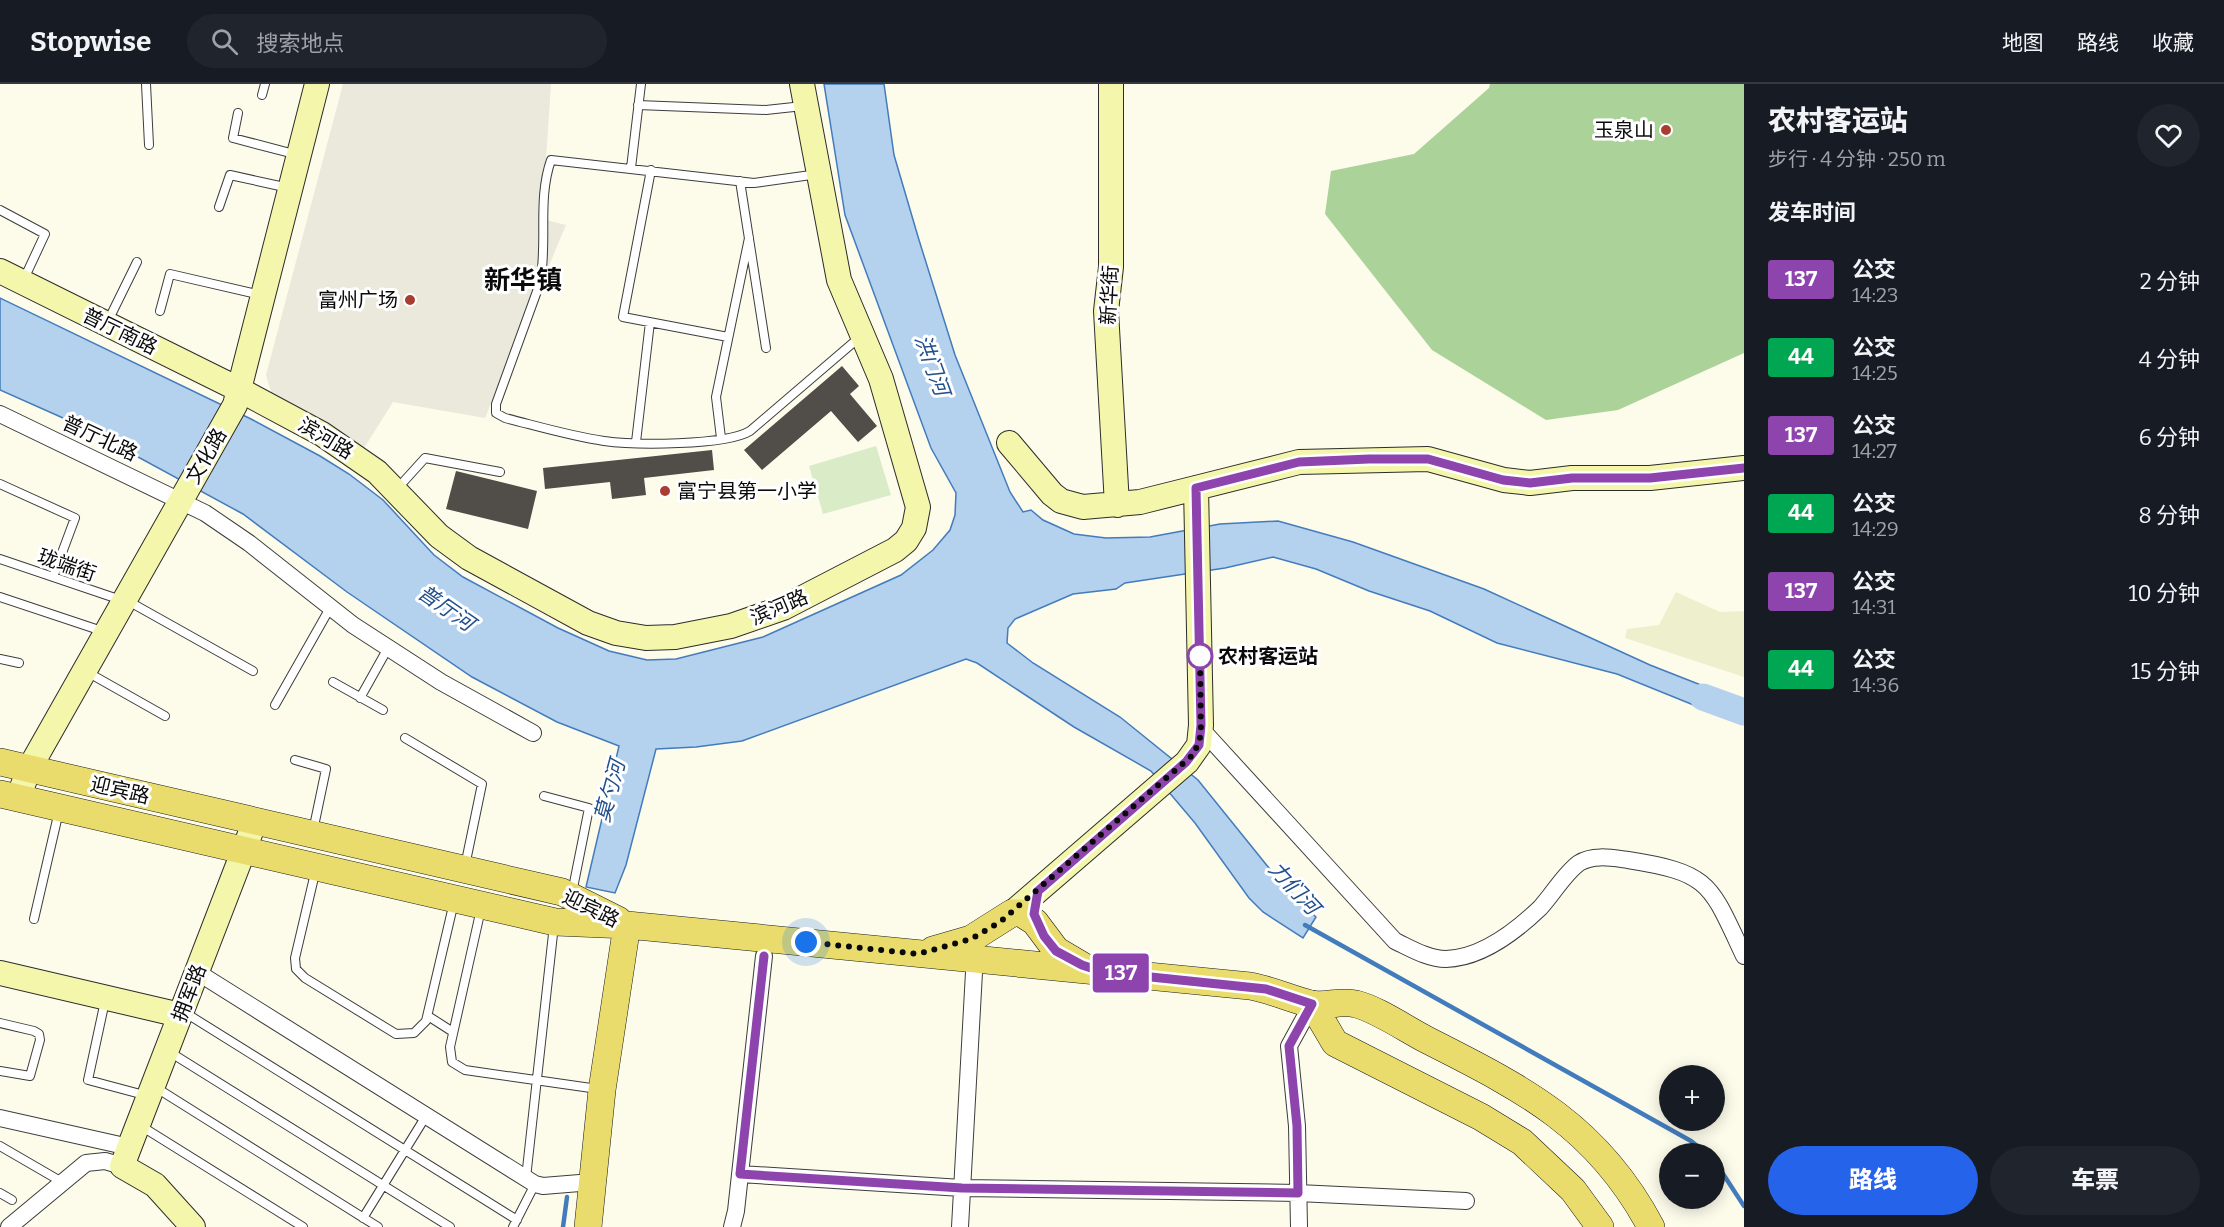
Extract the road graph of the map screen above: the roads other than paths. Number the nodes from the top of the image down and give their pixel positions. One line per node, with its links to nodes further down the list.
1 (146, 84): 10 (lane)
2 (265, 84): 6 (lane)
3 (317, 84): 11 (main road, 文化路)
4 (641, 84): 8 (lane)
5 (1111, 84): 41 (main road, 新华街)
6 (262, 95)
7 (804, 95): 8 (lane); 14 (main road, 滨河路)
8 (638, 105): 12 (lane)
9 (238, 113): 11 (lane)
10 (149, 145)
11 (299, 155): 16 (main road, 文化路)
12 (631, 168): 13 (lane); 33 (lane)
13 (651, 170): 15 (lane); 25 (lane)
14 (818, 174): 15 (lane); 27 (main road, 滨河路)
15 (740, 181): 19 (lane)
16 (291, 188): 17 (lane); 23 (main road, 文化路)
17 (219, 207)
18 (0, 210): 22 (lane)
19 (749, 238): 28 (lane); 29 (lane)
20 (137, 262): 26 (lane)
21 (0, 271): 22 (main road, 普厅南路)
22 (22, 282): 26 (main road, 普厅南路)
23 (264, 296): 24 (lane); 30 (main road, 文化路)
24 (160, 311)
25 (650, 322): 28 (lane); 33 (lane)
26 (106, 324): 30 (main road, 普厅南路)
27 (864, 334): 32 (lane); 39 (main road, 滨河路)
28 (728, 337): 32 (lane)
29 (766, 348)
30 (240, 390): 39 (main road, 滨河路); 40 (main road, 文化路)
31 (0, 414): 40 (street, 普厅北路)
32 (721, 438): 33 (lane)
33 (636, 442)
34 (1009, 443): 41 (main road)
35 (1744, 468): 38 (main road)
36 (500, 472): 39 (lane)
37 (0, 484): 43 (lane)
38 (1196, 488): 41 (main road); 72 (main road)
39 (396, 490)
40 (181, 500): 45 (main road, 文化路); 46 (street, 普厅北路)
41 (1117, 506)
42 (0, 559): 43 (lane, 珑端街)
43 (53, 577): 45 (lane, 珑端街)
44 (0, 597): 47 (lane)
45 (124, 600): 47 (main road, 文化路); 52 (lane, 珑端街)
46 (330, 608): 48 (street, 普厅北路); 55 (lane)
47 (106, 632): 51 (main road, 文化路)
48 (388, 648): 54 (lane); 59 (street, 普厅北路)
49 (0, 659): 50 (lane)
50 (19, 663)
51 (84, 671): 57 (lane); 63 (main road, 文化路)
52 (253, 671)
53 (333, 682): 54 (lane)
54 (360, 698): 56 (lane)
55 (275, 705)
56 (383, 710)
57 (165, 716)
58 (1203, 732): 84 (street)
59 (533, 734)
60 (405, 738): 71 (lane)
61 (295, 760): 68 (lane)
62 (0, 762): 63 (main road, 迎宾路)
63 (29, 769): 64 (main road, 文化路); 67 (main road, 迎宾路)
64 (9, 796): 66 (main road, 迎宾路)
65 (544, 796): 73 (lane)
66 (59, 808): 69 (main road, 迎宾路); 77 (lane)
67 (255, 821): 68 (main road, 迎宾路); 69 (main road, 拥军路)
68 (312, 834): 71 (main road, 迎宾路)
69 (244, 850): 70 (main road, 迎宾路); 87 (main road, 拥军路)
70 (316, 867): 74 (main road, 迎宾路); 93 (lane)
71 (464, 869): 73 (main road, 迎宾路)
72 (1038, 891): 76 (main road); 80 (main road)
73 (571, 897): 79 (main road, 迎宾路)
74 (455, 899): 75 (main road, 迎宾路); 93 (lane)
75 (482, 905): 78 (main road, 迎宾路); 95 (lane)
76 (1012, 913): 80 (main road); 81 (main road)
77 (34, 919)
78 (555, 922): 79 (main road, 迎宾路); 98 (lane)
79 (627, 925): 82 (main road); 99 (main road)
80 (1039, 928): 85 (main road); 88 (main road)
81 (987, 931): 82 (main road); 86 (main road)
82 (918, 954): 86 (main road)
83 (764, 956): 107 (street)
84 (1744, 956)
85 (1030, 965): 86 (main road); 88 (main road)
86 (983, 966): 112 (street)
87 (197, 972): 92 (main road, 拥军路); 101 (street)
88 (1103, 972): 91 (main road)
89 (0, 973): 90 (main road)
90 (106, 998): 92 (main road); 100 (lane)
91 (1312, 1004): 114 (street); 128 (main road); 129 (main road)
92 (181, 1013): 96 (main road, 拥军路); 105 (lane)
93 (428, 1016): 95 (lane)
94 (0, 1023): 97 (lane)
95 (453, 1032): 98 (lane)
96 (167, 1050): 100 (main road, 拥军路); 111 (lane)
97 (0, 1071)
98 (537, 1080): 99 (lane); 108 (lane)
99 (602, 1090): 110 (main road)
100 (151, 1091): 103 (main road, 拥军路); 117 (lane)
101 (426, 1116): 105 (lane); 108 (street)
102 (0, 1118): 106 (street)
103 (138, 1124): 106 (main road, 拥军路); 121 (lane)
104 (0, 1146): 109 (lane)
105 (405, 1150): 111 (lane); 118 (lane)
106 (126, 1157): 109 (street); 120 (main road)
107 (740, 1174): 112 (street); 125 (street)
108 (530, 1181): 110 (street); 118 (lane)
109 (63, 1182): 119 (street)
110 (592, 1182): 124 (main road)
111 (383, 1185): 117 (lane); 123 (lane)
112 (962, 1188): 114 (street); 126 (street)
113 (0, 1193): 115 (lane)
114 (1298, 1193): 116 (street); 127 (street)
115 (12, 1200)
116 (1466, 1202)
117 (363, 1218): 122 (lane)
118 (515, 1223)
119 (9, 1227)
120 (193, 1227)
121 (303, 1227)
122 (378, 1227)
123 (450, 1227)
124 (588, 1227)
125 (732, 1227)
126 (960, 1227)
127 (1299, 1227)
128 (1600, 1227)
129 (1651, 1227)

